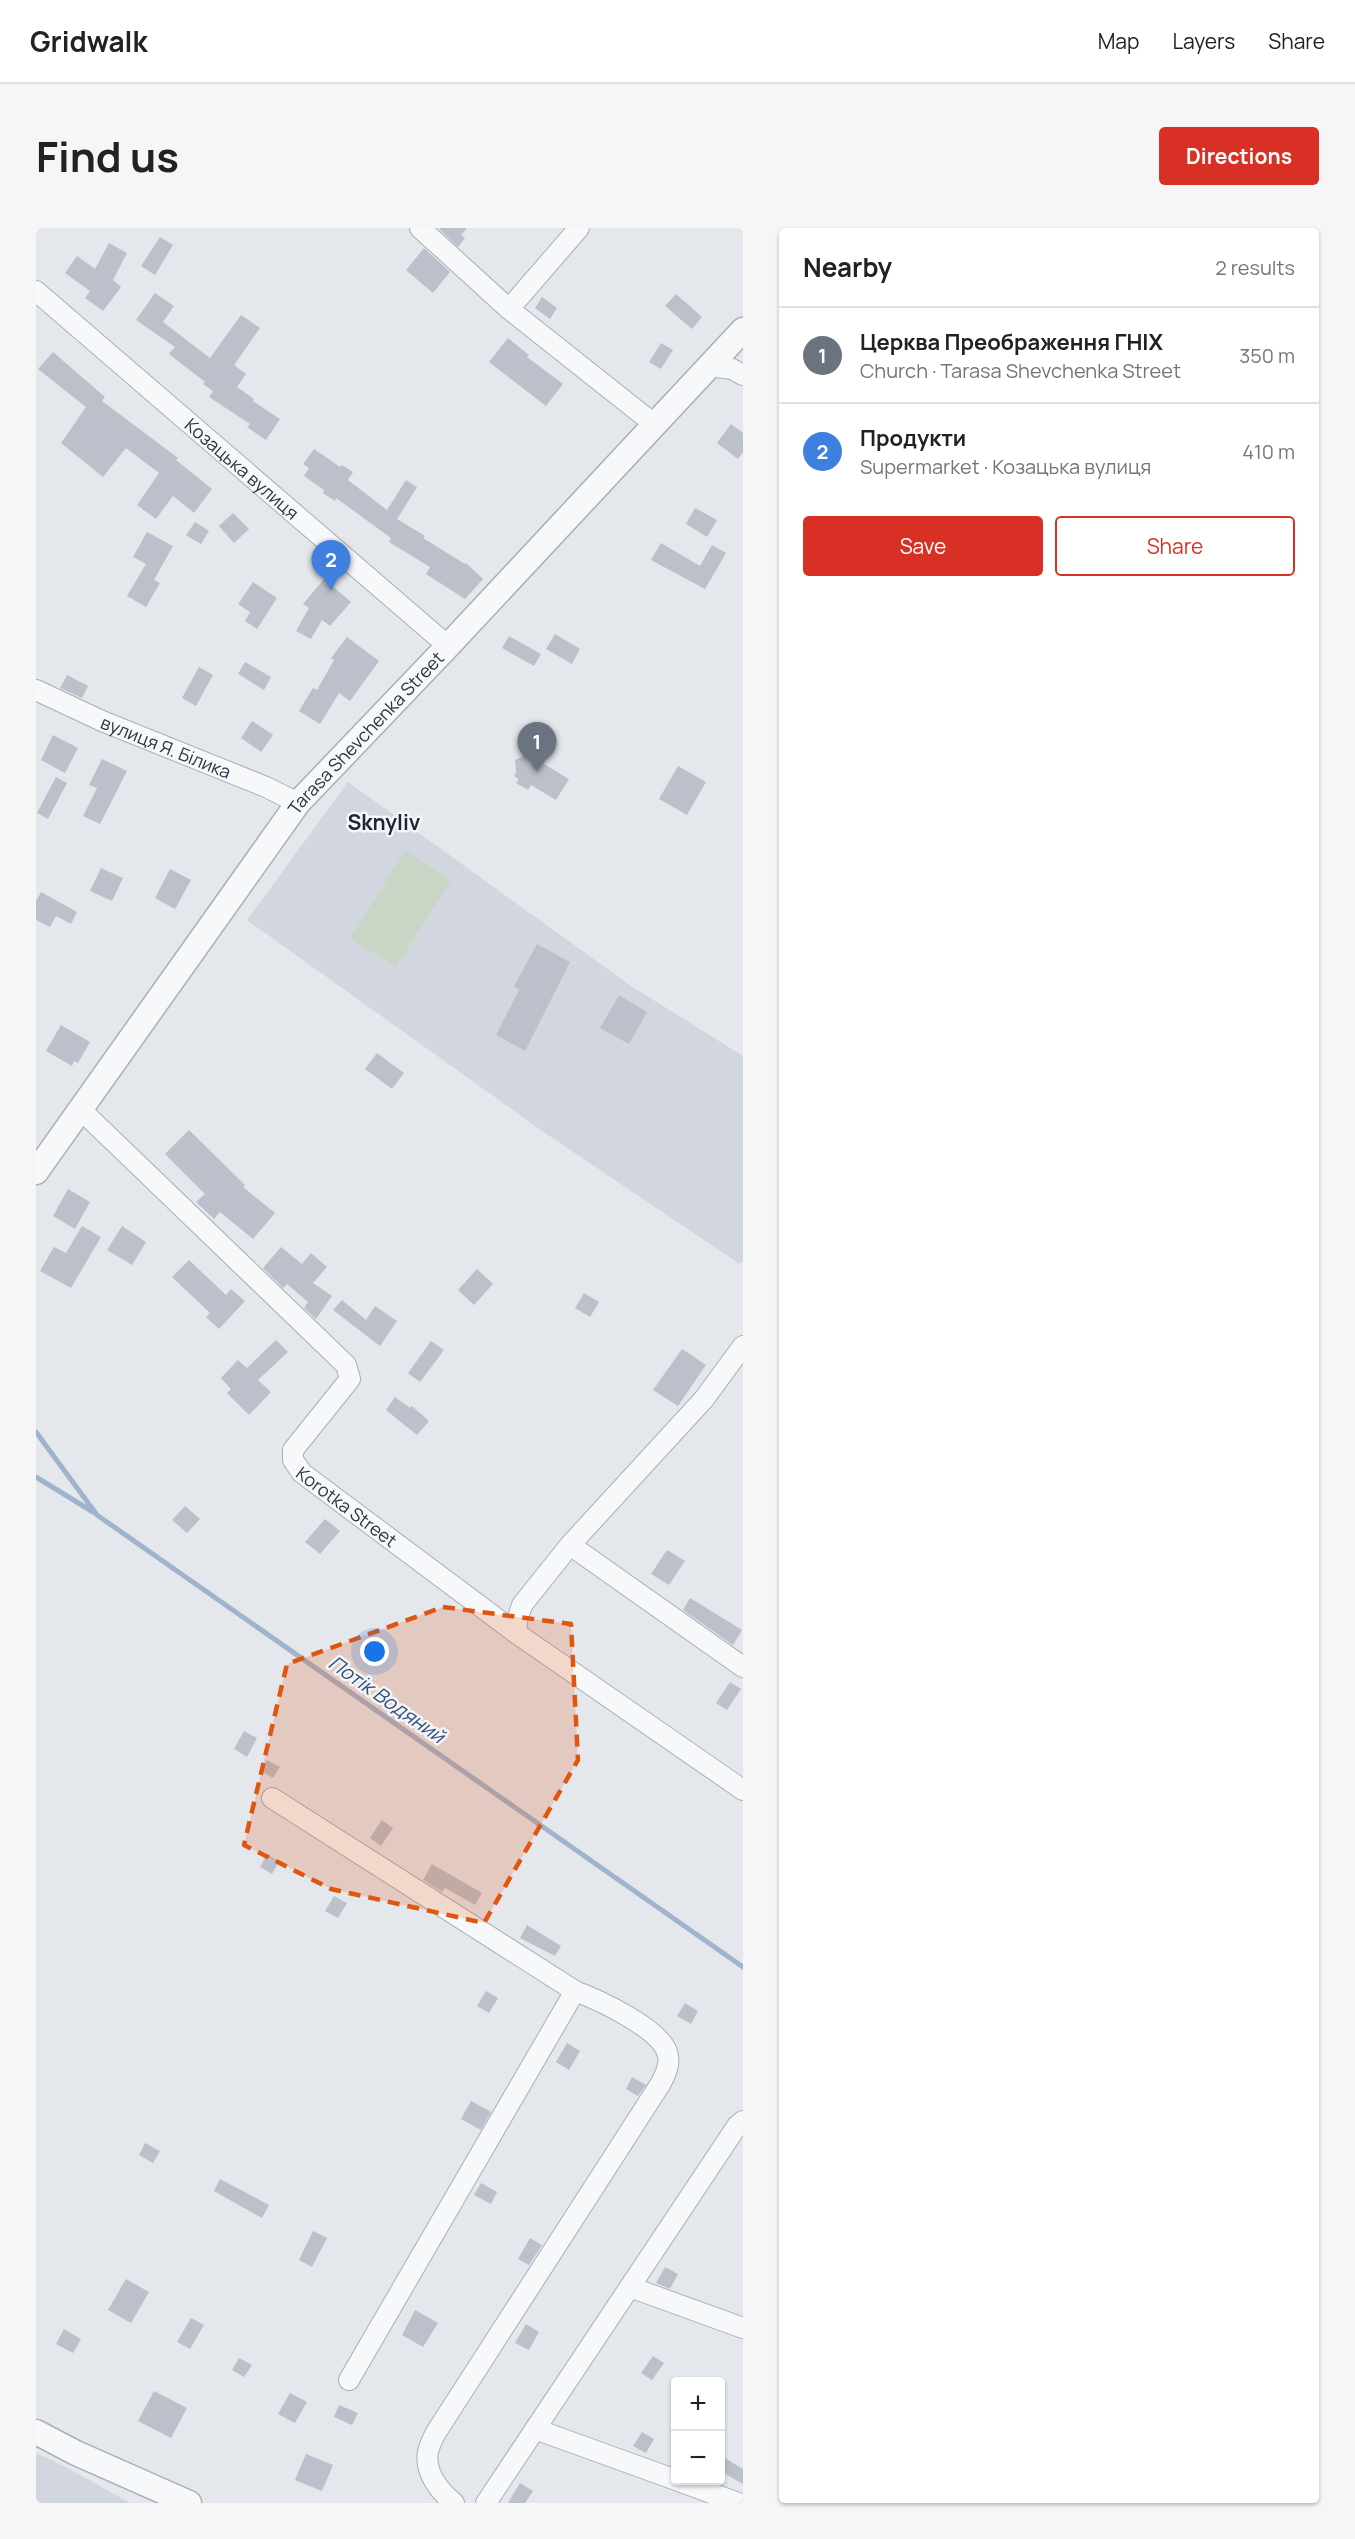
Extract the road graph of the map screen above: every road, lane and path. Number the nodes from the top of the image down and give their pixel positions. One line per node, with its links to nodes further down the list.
1 (420, 228): 4 (street)
2 (579, 228): 4 (street)
3 (36, 291): 9 (street, Козацька вулиця)
4 (509, 309): 8 (street)
5 (743, 330): 6 (street, Tarasa Shevchenka Street)
6 (709, 366): 7 (street); 8 (street, Tarasa Shevchenka Street)
7 (743, 375)
8 (654, 424): 9 (street, Tarasa Shevchenka Street)
9 (448, 646): 11 (street, Tarasa Shevchenka Street)
10 (36, 690): 11 (street, вулиця Я. Білика)
11 (298, 803): 12 (street, Tarasa Shevchenka Street)
12 (80, 1108): 13 (street, Tarasa Shevchenka Street); 16 (street, Korotka Street)
13 (36, 1172)
14 (743, 1346): 15 (street)
15 (570, 1545): 16 (street); 17 (street)
16 (516, 1633): 18 (street, Korotka Street)
17 (743, 1667)
18 (743, 1790)
19 (272, 1798): 20 (street)
20 (575, 1991): 24 (street); 30 (street)
21 (743, 2121): 22 (street)
22 (630, 2287): 23 (street); 25 (street)
23 (743, 2328)
24 (349, 2380)
25 (535, 2429): 27 (street); 31 (street)
26 (36, 2432): 29 (street)
27 (671, 2478)
28 (689, 2485): 32 (street)
29 (189, 2503)
30 (454, 2503)
31 (486, 2503)
32 (738, 2503)

